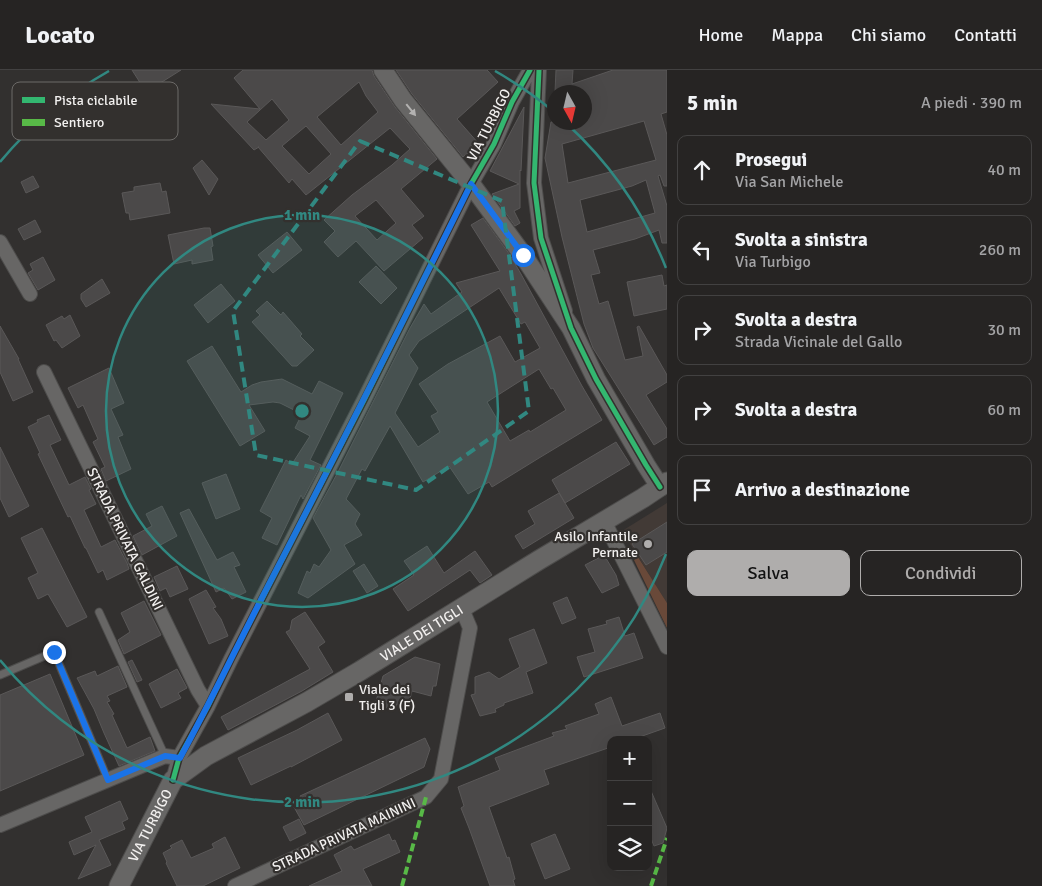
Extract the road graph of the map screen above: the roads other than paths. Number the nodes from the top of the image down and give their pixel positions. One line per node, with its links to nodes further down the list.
1 (383, 70): 4 (street, one-way to 4)
2 (530, 70): 4 (street, VIA TURBIGO)
3 (539, 70): 5 (street)
4 (471, 184): 7 (street); 17 (street, VIA TURBIGO)
5 (540, 238): 7 (street); 9 (street)
6 (0, 242): 8 (street)
7 (523, 255): 9 (street)
8 (30, 294)
9 (571, 328): 11 (street)
10 (44, 372): 17 (street, STRADA PRIVATA GALDINI)
11 (664, 484): 12 (main road, VIALE DEI TIGLI)
12 (604, 521): 13 (main road, VIALE DEI TIGLI); 15 (street)
13 (462, 609): 21 (main road, VIALE DEI TIGLI); 24 (street, STRADA PRIVATA MAININI)
14 (98, 612): 18 (lane)
15 (667, 647)
16 (0, 675): 20 (lane)
17 (208, 706): 19 (street, VIA TURBIGO)
18 (165, 756): 19 (street); 20 (street)
19 (180, 758): 21 (street, VIA TURBIGO)
20 (108, 780): 22 (street)
21 (173, 780): 23 (main road, VIA TURBIGO)
22 (0, 826)
23 (119, 886)
24 (235, 886)

